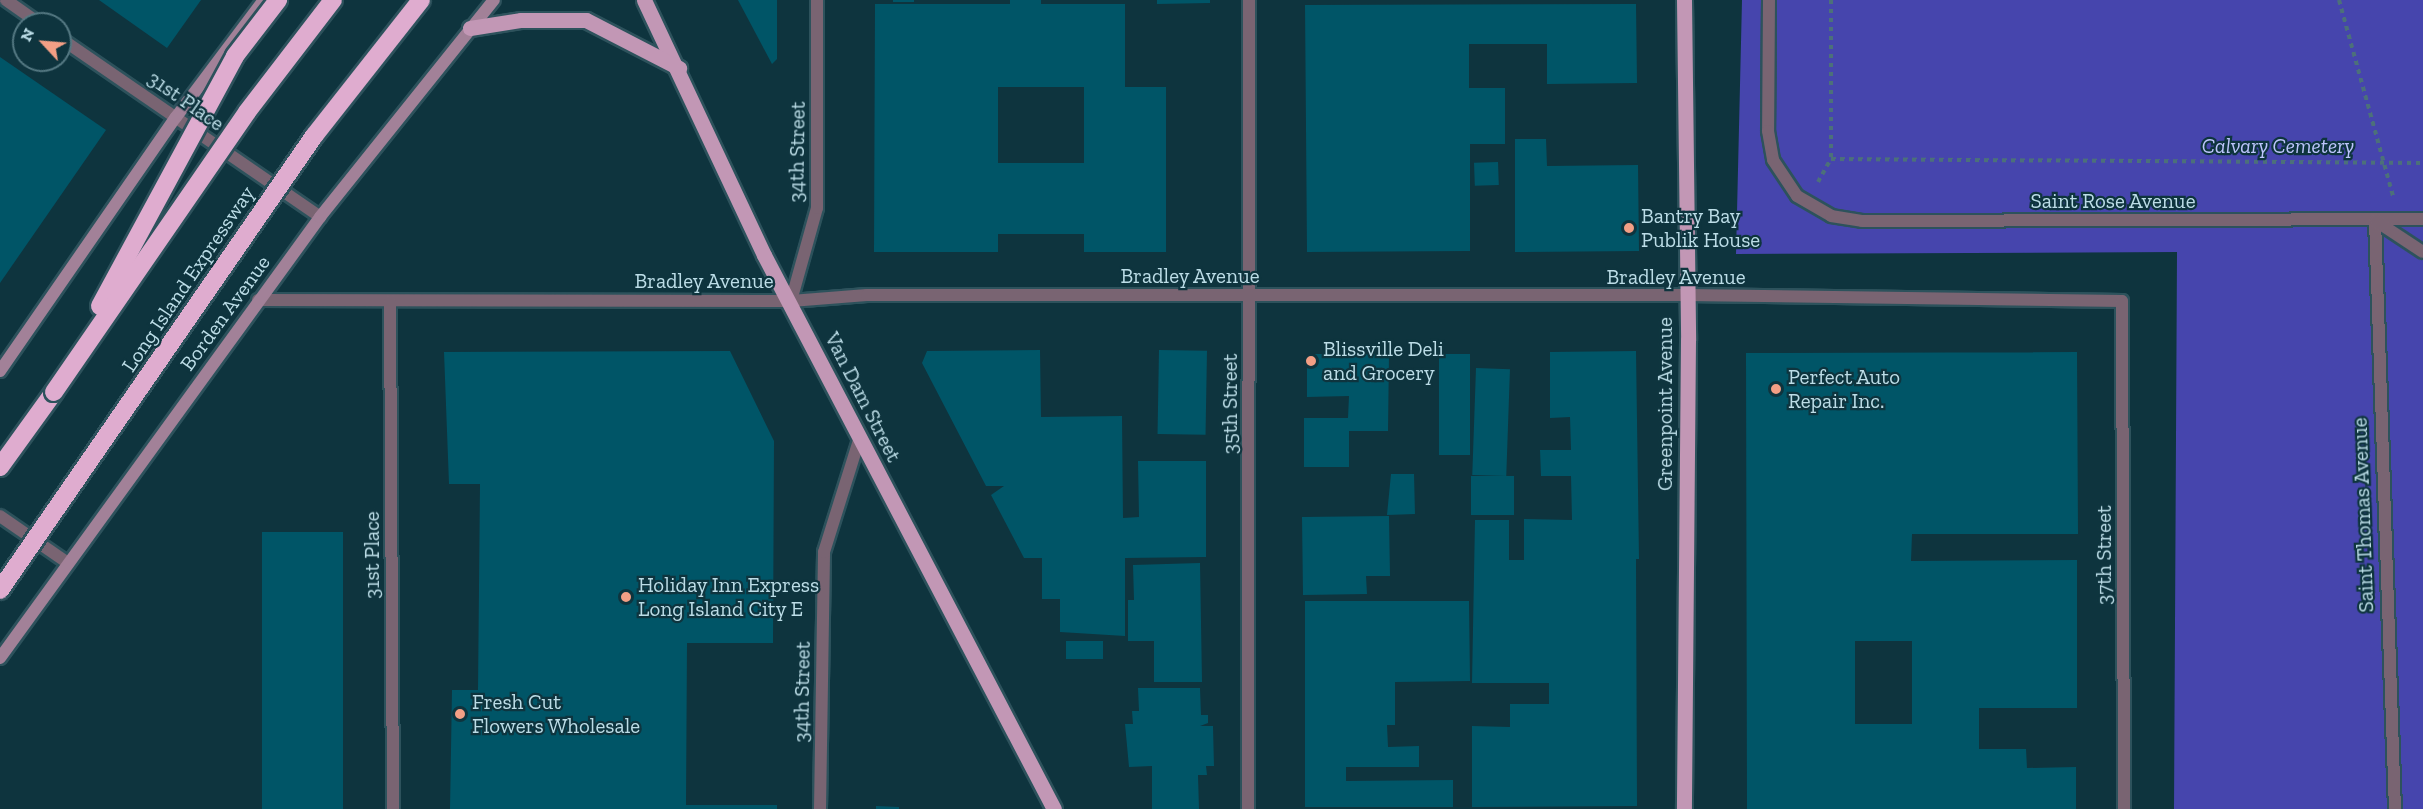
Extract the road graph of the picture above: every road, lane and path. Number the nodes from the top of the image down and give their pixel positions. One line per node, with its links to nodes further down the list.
1 (6, 0): 14 (street)
2 (264, 0): 18 (main road)
3 (279, 0): 33 (highway, bridge)
4 (333, 0): 33 (highway, bridge)
5 (421, 0): 38 (highway, Long Island Expressway, bridge)
6 (494, 0): 15 (main road, Borden Avenue)
7 (644, 0): 17 (main road, Van Dam Street)
8 (817, 0): 29 (street, 34th Street)
9 (1249, 0): 27 (street, 35th Street)
10 (1684, 0): 26 (main road, Greenpoint Avenue)
11 (1769, 0): 23 (street, Saint Rose Avenue)
12 (1831, 0): 20 (path)
13 (2338, 0): 20 (path)
14 (23, 12)
15 (470, 28): 17 (main road); 21 (main road, Borden Avenue)
16 (72, 46): 18 (street, 31st Place)
17 (679, 68): 29 (main road, Van Dam Street)
18 (176, 117): 21 (street, 31st Place); 32 (main road)
19 (2423, 163): 20 (path)
20 (2385, 165): 24 (path)
21 (320, 217): 28 (main road, Borden Avenue)
22 (2423, 219): 24 (street, Saint Rose Avenue)
23 (2375, 220): 24 (street, Saint Rose Avenue); 25 (street); 46 (street, Saint Thomas Avenue)
24 (2400, 220)
25 (2423, 252)
26 (1686, 295): 27 (street, Bradley Avenue); 30 (street, Bradley Avenue); 44 (main road, Greenpoint Avenue)
27 (1250, 296): 29 (street, Bradley Avenue); 43 (street, 35th Street)
28 (258, 300): 31 (street, Bradley Avenue); 37 (main road, Borden Avenue)
29 (791, 301): 31 (street, Bradley Avenue); 34 (main road, Van Dam Street)
30 (2122, 301): 45 (street, 37th Street)
31 (390, 302): 40 (street, 31st Place)
32 (0, 371)
33 (54, 392): 35 (highway)
34 (860, 437): 41 (street, 34th Street); 42 (main road, Van Dam Street)
35 (0, 468)
36 (0, 516): 37 (street)
37 (68, 563): 39 (main road, Borden Avenue)
38 (0, 590)
39 (0, 658)
40 (393, 809)
41 (820, 809)
42 (1053, 809)
43 (1248, 809)
44 (1684, 809)
45 (2124, 809)
46 (2395, 809)

